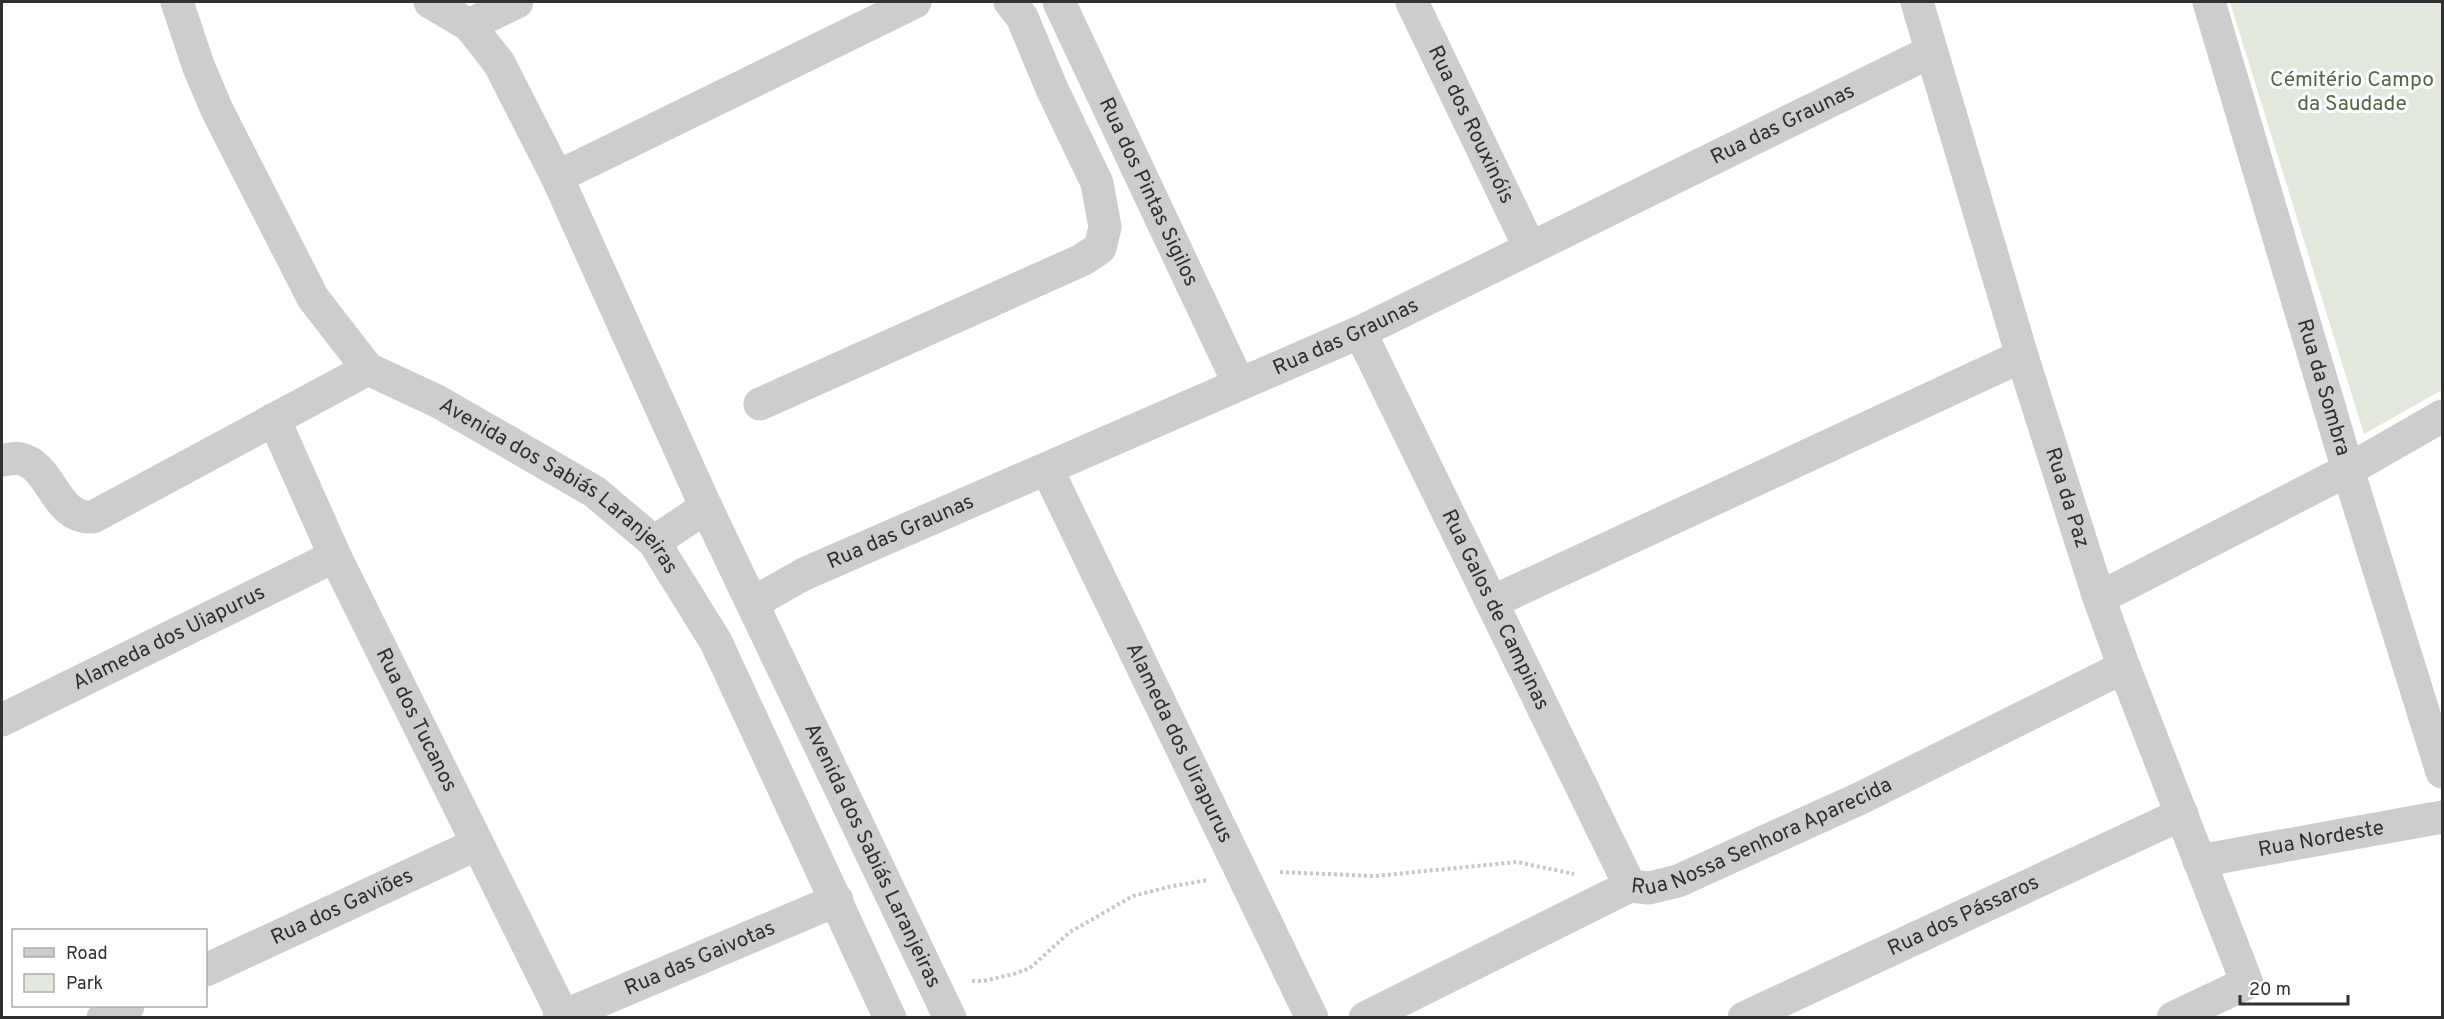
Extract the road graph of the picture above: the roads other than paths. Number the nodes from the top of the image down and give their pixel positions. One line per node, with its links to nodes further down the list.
1 (177, 2): 16 (street, Avenida dos Sabiás Laranjeiras)
2 (430, 2): 10 (street, Avenida dos Sabiás Laranjeiras)
3 (517, 2): 10 (street)
4 (915, 2): 12 (street)
5 (1010, 2): 18 (street)
6 (1059, 2): 17 (street, Rua dos Pintas Sigilos)
7 (1412, 2): 13 (street, Rua dos Rouxinóis)
8 (1917, 2): 11 (street, Rua da Paz)
9 (2209, 2): 23 (street, Rua da Sombra)
10 (469, 25): 12 (street, Avenida dos Sabiás Laranjeiras)
11 (1930, 52): 13 (street, Rua das Graunas); 15 (street, Rua da Paz)
12 (557, 177): 24 (street, Avenida dos Sabiás Laranjeiras)
13 (1530, 248): 14 (street, Rua das Graunas)
14 (1360, 332): 17 (street, Rua das Graunas); 28 (street, Rua Galos de Campinas)
15 (2022, 356): 27 (street, Rua da Paz); 28 (street)
16 (368, 369): 20 (street); 25 (street, Avenida dos Sabiás Laranjeiras)
17 (1239, 384): 22 (street, Rua das Graunas)
18 (760, 404)
19 (2442, 417): 23 (street)
20 (274, 419): 21 (street); 26 (street, Rua dos Tucanos)
21 (2, 460)
22 (1047, 469): 29 (street, Rua das Graunas); 45 (street, Alameda dos Uirapurus)
23 (2348, 470): 27 (street); 32 (street, Rua da Sombra)
24 (706, 507): 25 (street); 29 (street, Avenida dos Sabiás Laranjeiras)
25 (654, 542): 38 (street, Avenida dos Sabiás Laranjeiras)
26 (335, 556): 31 (street, Alameda dos Uiapurus); 35 (street, Rua dos Tucanos)
27 (2100, 598): 30 (street, Rua da Paz)
28 (1492, 602): 37 (street, Rua Galos de Campinas)
29 (753, 603): 44 (street, Avenida dos Sabiás Laranjeiras)
30 (2124, 667): 33 (street, Rua da Paz); 37 (street, Rua Nossa Senhora Aparecida)
31 (2, 720)
32 (2442, 772)
33 (2182, 814): 36 (street, Rua da Paz); 47 (street, Rua dos Pássaros)
34 (2442, 817): 36 (street, Rua Nordeste)
35 (477, 844): 39 (street, Rua dos Gaviões); 42 (street, Rua dos Tucanos)
36 (2199, 861): 48 (street, Rua da Paz)
37 (1630, 886): 46 (street, Rua Nossa Senhora Aparecida)
38 (837, 900): 42 (street, Rua das Gaivotas); 43 (street, Avenida dos Sabiás Laranjeiras)
39 (207, 970)
40 (125, 1007): 41 (street)
41 (103, 1017)
42 (562, 1017)
43 (890, 1017)
44 (950, 1017)
45 (1312, 1017)
46 (1365, 1017)
47 (1744, 1017)
48 (2173, 1017)

